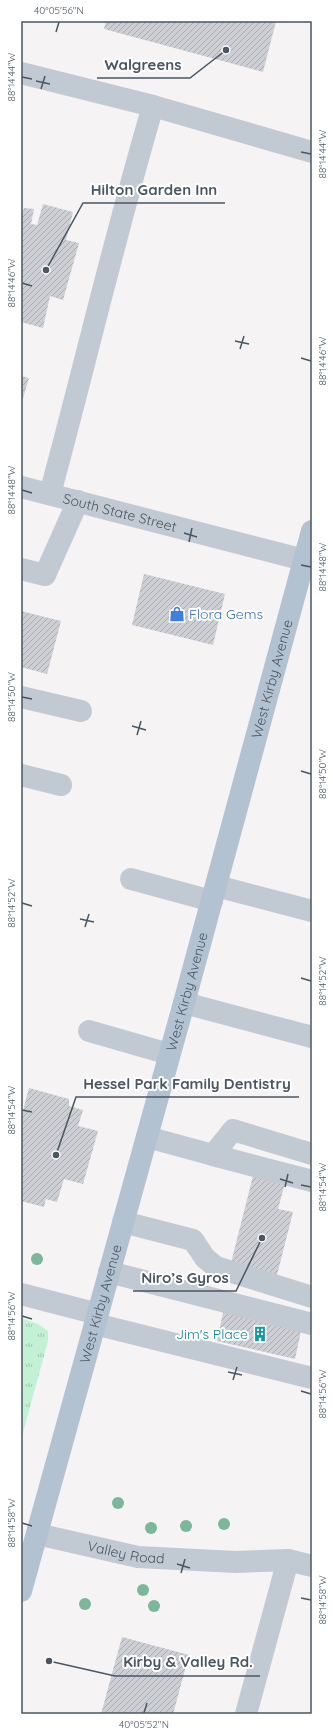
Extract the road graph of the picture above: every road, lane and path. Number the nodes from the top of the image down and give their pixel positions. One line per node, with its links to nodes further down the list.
1 (21, 73): 2 (street)
2 (153, 106): 3 (street); 5 (street)
3 (312, 152)
4 (21, 487): 5 (street, South State Street)
5 (50, 494): 6 (street, South State Street)
6 (78, 501): 8 (street, South State Street); 9 (street)
7 (312, 531): 8 (main road, West Kirby Avenue)
8 (308, 561): 15 (main road, West Kirby Avenue)
9 (21, 569)
10 (21, 697): 11 (street)
11 (81, 711)
12 (21, 775): 13 (street)
13 (61, 786)
14 (132, 879): 15 (street)
15 (214, 894): 16 (street); 17 (main road, West Kirby Avenue)
16 (312, 911)
17 (184, 1003): 19 (street); 20 (main road, West Kirby Avenue)
18 (89, 1031): 20 (street)
19 (312, 1037)
20 (169, 1054): 21 (main road, West Kirby Avenue)
21 (147, 1137): 23 (street); 25 (main road, West Kirby Avenue)
22 (312, 1154): 23 (street)
23 (213, 1155): 24 (street)
24 (312, 1181)
25 (124, 1222): 26 (main road, West Kirby Avenue); 28 (street)
26 (109, 1272): 29 (main road, West Kirby Avenue); 30 (street)
27 (21, 1294): 29 (street)
28 (312, 1297)
29 (96, 1319): 31 (street); 32 (main road, West Kirby Avenue)
30 (312, 1324)
31 (312, 1378)
32 (37, 1534): 33 (street, Valley Road); 35 (main road, West Kirby Avenue)
33 (288, 1560): 34 (street, Valley Road); 36 (street)
34 (312, 1566)
35 (21, 1591)
36 (246, 1714)

